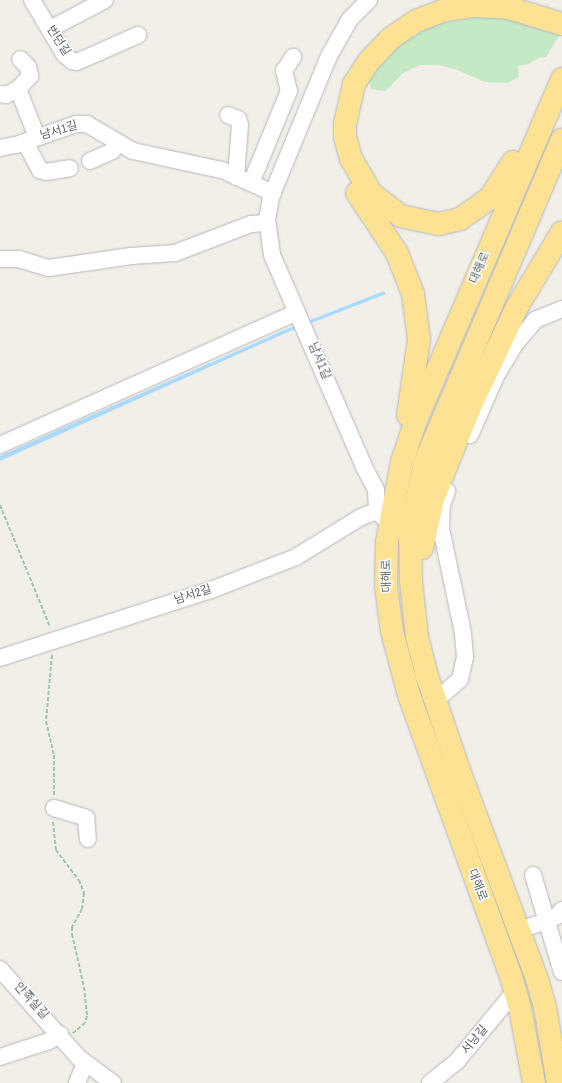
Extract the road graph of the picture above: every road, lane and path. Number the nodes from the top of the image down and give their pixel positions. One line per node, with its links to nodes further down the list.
1 (32, 0): 7 (street, 번던길)
2 (105, 0): 7 (street)
3 (369, 0): 23 (street, 남서1길)
4 (448, 0): 30 (highway)
5 (523, 0): 6 (highway)
6 (561, 20): 11 (highway)
7 (50, 29): 8 (street, 번던길)
8 (138, 35)
9 (293, 57): 22 (street)
10 (20, 59): 12 (street)
11 (560, 83): 30 (highway, 대해로)
12 (18, 89): 13 (street); 15 (street)
13 (0, 94)
14 (228, 115): 21 (street)
15 (31, 140): 17 (street, 남서1길); 18 (street, 남서1길); 20 (street)
16 (562, 140): 33 (highway, 대해로)
17 (119, 143): 19 (street); 21 (street, 남서1길)
18 (0, 148)
19 (90, 161)
20 (70, 168)
21 (236, 176): 22 (street, 남서1길)
22 (251, 183): 23 (street, 남서1길)
23 (272, 193): 24 (street, 남서1길)
24 (267, 223): 26 (street); 28 (street, 남서1길)
25 (562, 232): 33 (highway)
26 (0, 259)
27 (562, 308): 36 (street)
28 (301, 320): 29 (street); 32 (street, 남서1길)
29 (0, 444)
30 (398, 478): 32 (highway, 대해로)
31 (0, 505): 34 (path)
32 (383, 517): 34 (street, 남서2길); 47 (highway, 대해로)
33 (415, 617): 36 (highway, 대해로)
34 (55, 640): 35 (street, 남서2길); 37 (path)
35 (0, 658)
36 (435, 701): 42 (highway, 대해로)
37 (54, 808): 38 (street); 48 (path)
38 (88, 839)
39 (533, 874): 41 (street)
40 (562, 910): 41 (street)
41 (546, 921): 42 (street); 44 (street)
42 (519, 930): 46 (highway, 대해로)
43 (0, 969): 48 (street, 안족실길)
44 (562, 972)
45 (562, 975): 46 (street)
46 (537, 979): 56 (highway, 대해로)
47 (515, 991): 51 (street, 서낭길); 55 (highway, 대해로)
48 (60, 1034): 49 (street); 50 (street, 안족실길)
49 (0, 1057)
50 (85, 1063): 52 (street); 53 (street, 안족실길)
51 (449, 1077): 54 (street, 서낭길)
52 (77, 1083)
53 (113, 1083)
54 (430, 1083)
55 (534, 1083)
56 (558, 1083)

